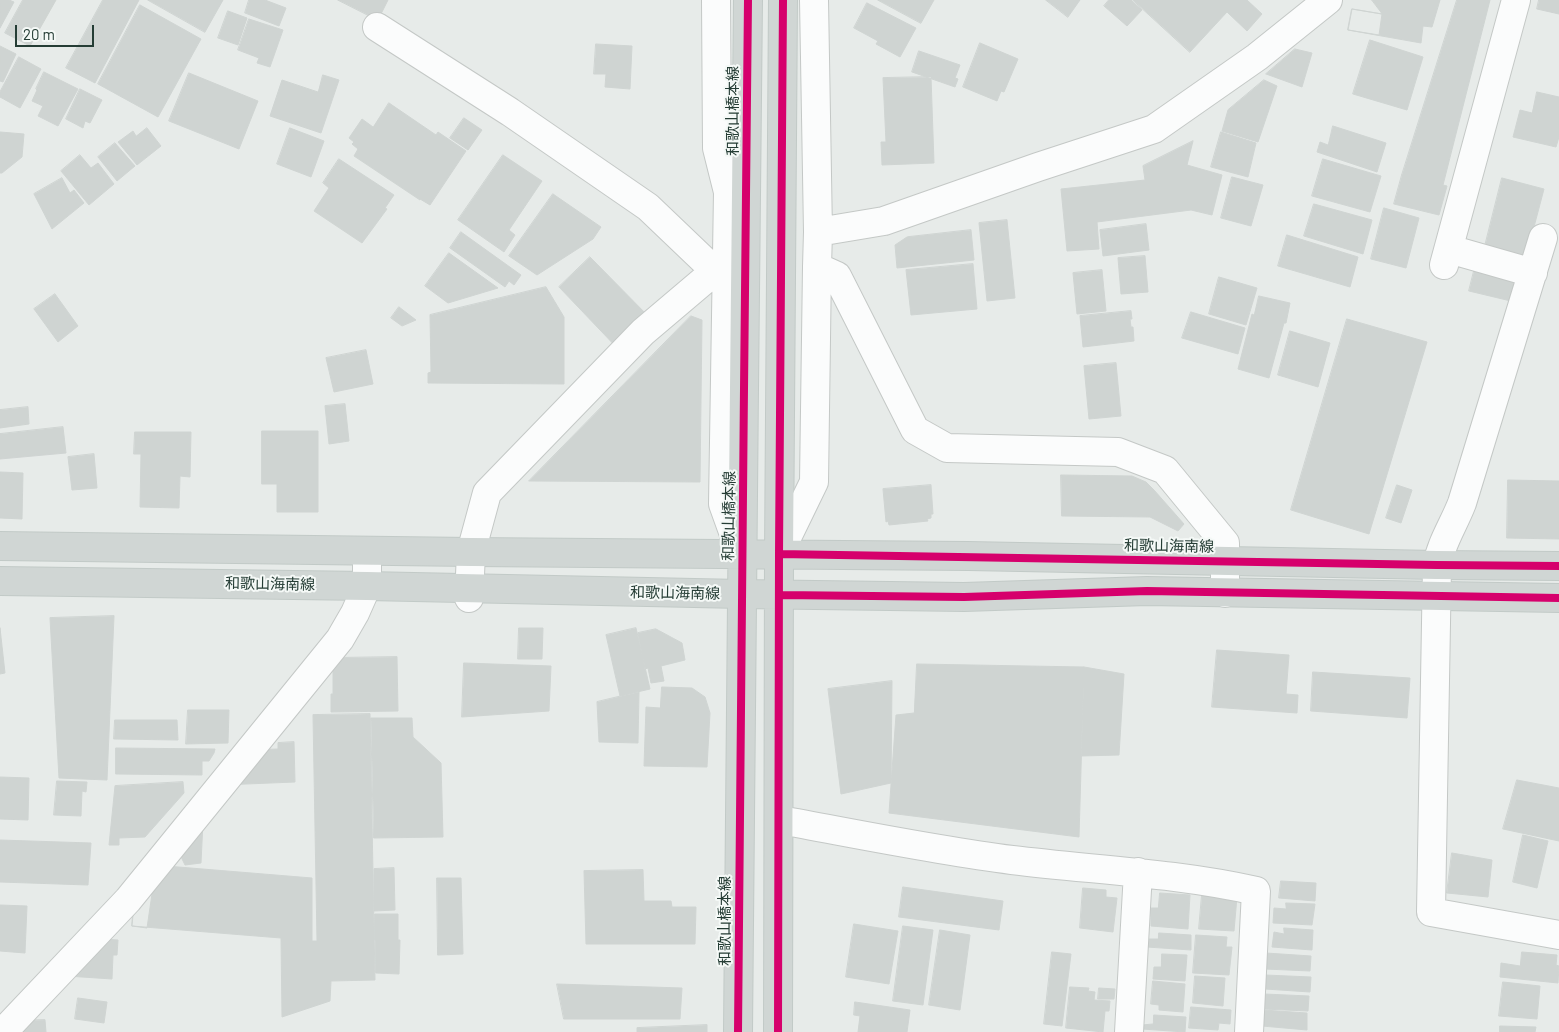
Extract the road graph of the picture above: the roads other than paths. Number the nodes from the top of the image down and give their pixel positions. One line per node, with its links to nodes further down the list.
1 (716, 0): 11 (street)
2 (748, 0): 16 (main road, 和歌山橋本線)
3 (783, 0): 17 (main road)
4 (814, 0): 8 (street)
5 (1328, 0): 8 (street)
6 (1516, 0): 12 (street)
7 (378, 27): 11 (street)
8 (818, 232): 10 (street)
9 (1543, 238): 12 (street)
10 (817, 267): 17 (street); 18 (street)
11 (722, 271): 15 (street); 16 (street)
12 (1533, 273): 19 (street)
13 (0, 546): 14 (main road, 和歌山海南線)
14 (367, 550): 15 (main road, 和歌山海南線); 22 (street)
15 (471, 552): 16 (main road, 和歌山海南線); 23 (street)
16 (742, 554): 17 (main road, 和歌山海南線); 25 (main road, 和歌山橋本線)
17 (779, 554): 18 (main road, 和歌山海南線); 26 (main road)
18 (1224, 561): 19 (main road, 和歌山海南線); 24 (street)
19 (1437, 565): 20 (main road, 和歌山海南線); 27 (street)
20 (1559, 566)
21 (0, 581): 22 (main road, 和歌山海南線)
22 (367, 586): 23 (main road, 和歌山海南線); 32 (street)
23 (469, 593): 25 (main road, 和歌山海南線)
24 (1225, 593): 26 (main road, 和歌山海南線); 27 (main road, 和歌山海南線)
25 (741, 594): 26 (main road, 和歌山海南線); 33 (main road, 和歌山橋本線)
26 (780, 595): 29 (main road)
27 (1436, 597): 28 (main road, 和歌山海南線); 31 (street)
28 (1559, 598)
29 (780, 820): 30 (street); 34 (main road)
30 (1138, 872): 35 (street); 36 (street)
31 (1559, 935)
32 (3, 1032)
33 (738, 1032)
34 (778, 1032)
35 (1129, 1032)
36 (1249, 1032)

